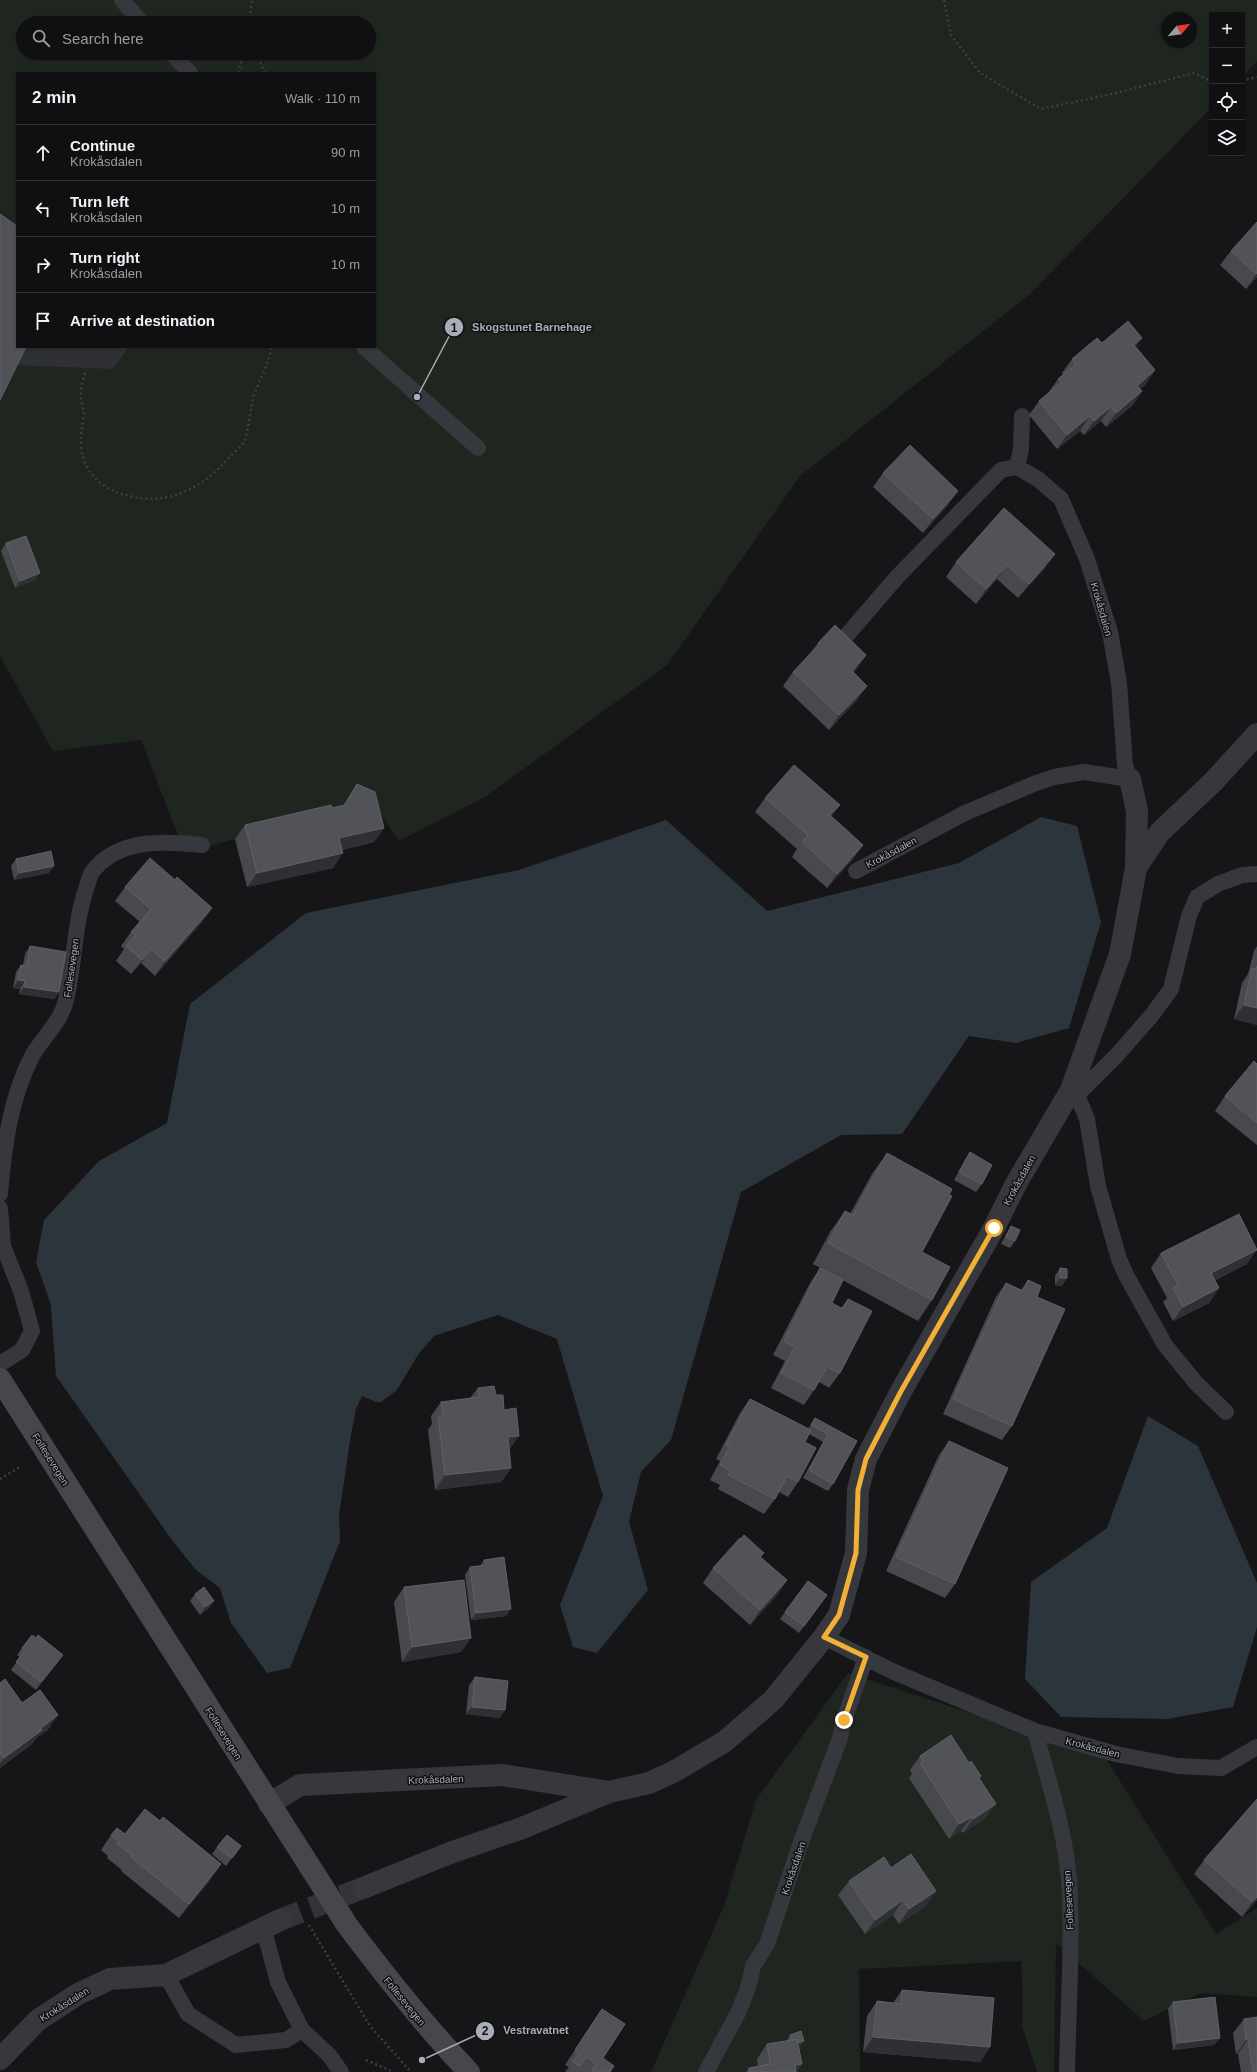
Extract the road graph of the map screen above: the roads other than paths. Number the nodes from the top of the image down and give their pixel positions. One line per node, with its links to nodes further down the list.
1 (122, 0): 2 (lane)
2 (136, 16)
3 (178, 60): 4 (lane)
4 (189, 72)
5 (365, 348): 7 (lane)
6 (1022, 416): 8 (lane)
7 (478, 448)
8 (1017, 467): 9 (lane); 11 (lane, Krokåsdalen)
9 (841, 642)
10 (1257, 734): 13 (street, Krokåsdalen)
11 (1130, 779): 13 (street, Krokåsdalen); 14 (lane, Krokåsdalen)
12 (202, 845): 17 (lane, Follesevegen)
13 (1136, 868): 16 (street, Krokåsdalen)
14 (856, 871)
15 (1257, 874): 16 (lane, Krokåsdalen)
16 (1074, 1092): 21 (lane); 22 (street, Krokåsdalen)
17 (0, 1194)
18 (0, 1208): 19 (lane)
19 (0, 1364)
20 (0, 1379): 27 (main road, Follesevegen)
21 (1226, 1412)
22 (824, 1637): 23 (lane, Krokåsdalen); 26 (street, Krokåsdalen)
23 (866, 1657): 24 (lane, Krokåsdalen); 35 (lane, Krokåsdalen)
24 (1035, 1731): 25 (lane, Krokåsdalen); 36 (lane, Follesevegen)
25 (1257, 1747)
26 (609, 1792): 27 (street, Krokåsdalen); 28 (street, Krokåsdalen)
27 (269, 1804): 34 (main road, Follesevegen)
28 (363, 1888)
29 (271, 1923): 30 (street, Krokåsdalen); 31 (lane, Krokåsdalen)
30 (166, 1976): 31 (lane); 32 (street, Krokåsdalen)
31 (302, 2030): 33 (lane, Krokåsdalen)
32 (0, 2058)
33 (341, 2072)
34 (469, 2072)
35 (706, 2072)
36 (1066, 2072)

